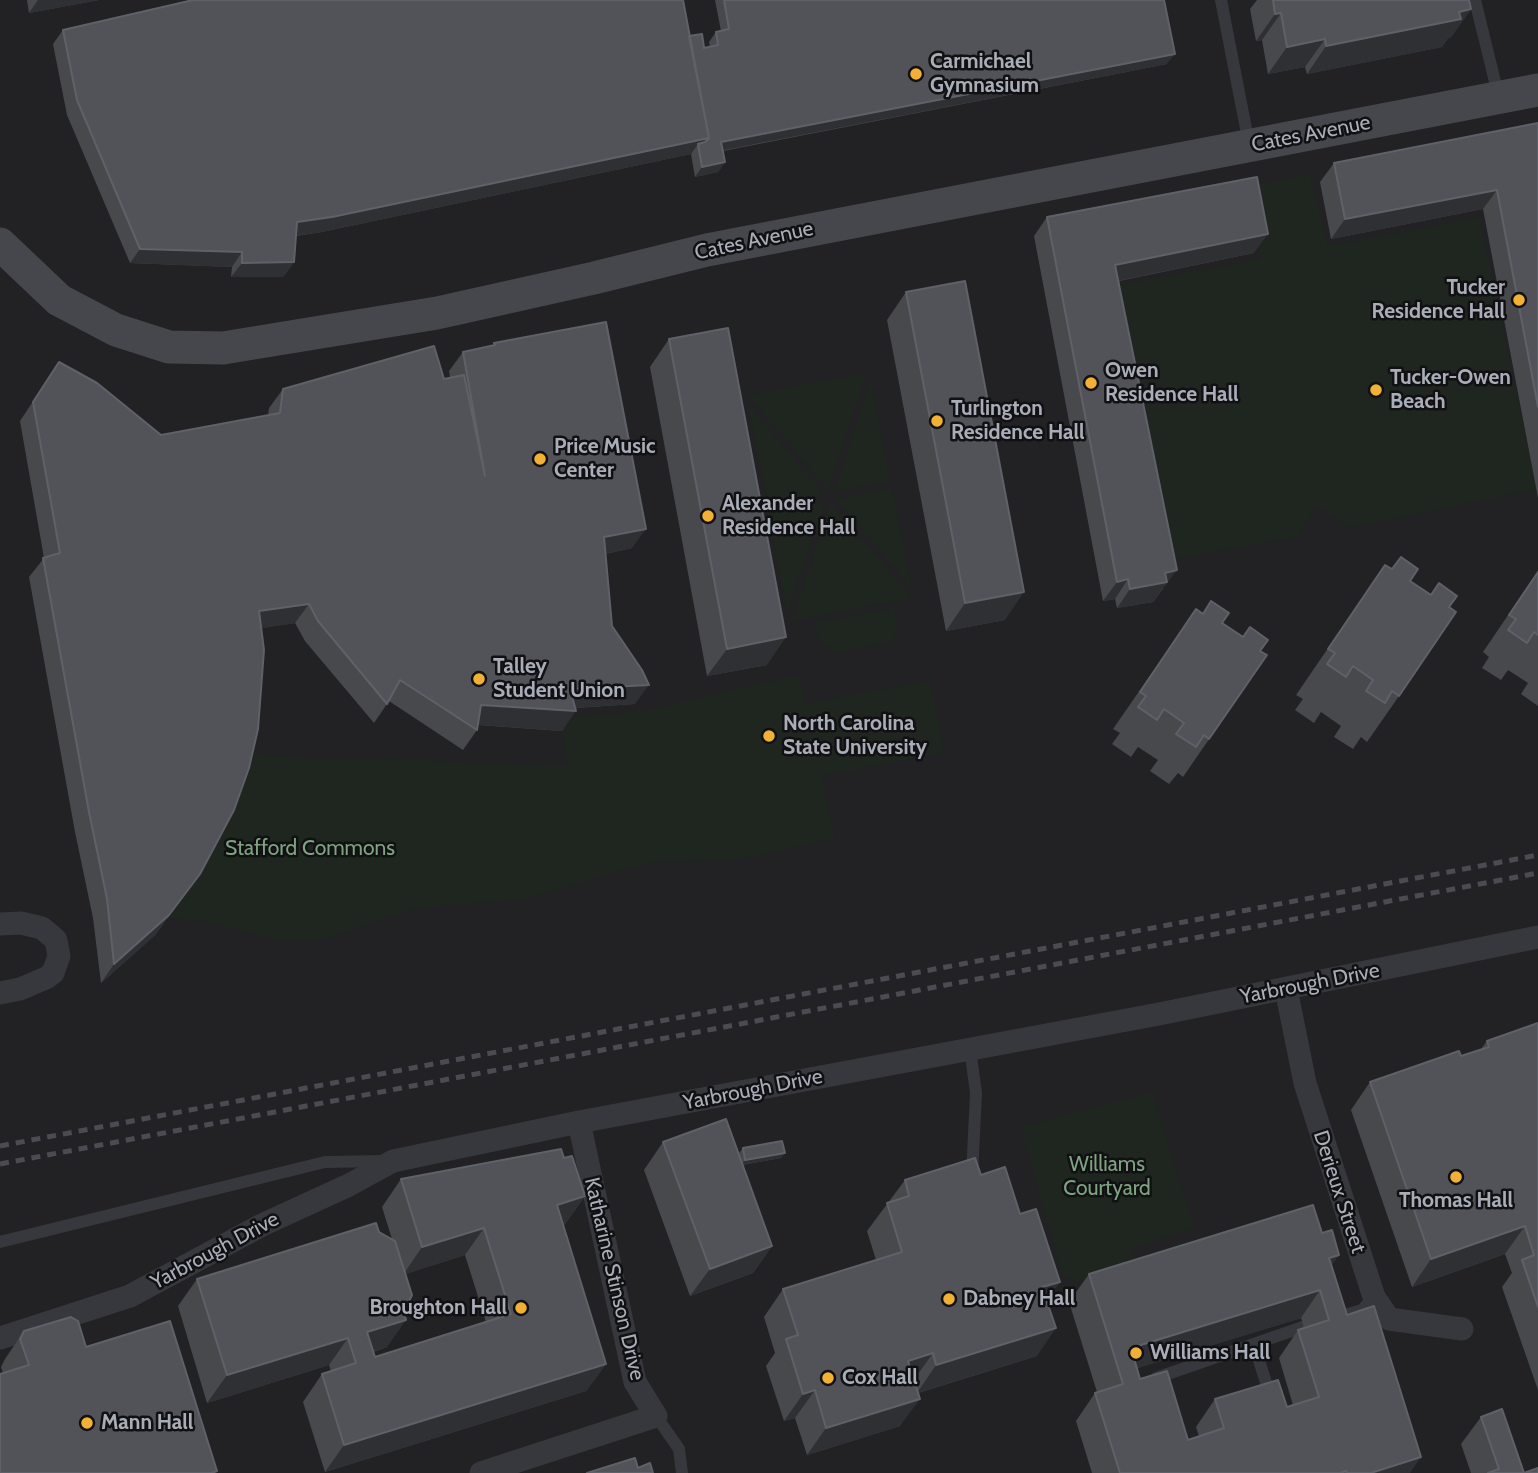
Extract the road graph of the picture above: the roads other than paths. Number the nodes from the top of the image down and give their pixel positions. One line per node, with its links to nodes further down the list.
1 (1222, 0): 5 (lane)
2 (1475, 0): 4 (lane)
3 (1538, 90): 4 (street, Cates Avenue)
4 (1499, 98): 5 (street, Cates Avenue)
5 (1249, 146): 6 (street, Cates Avenue)
6 (0, 244)
7 (0, 924): 10 (street)
8 (1538, 937): 9 (street, Yarbrough Drive)
9 (1286, 989): 11 (street, Yarbrough Drive); 16 (street, Derieux Street)
10 (0, 993)
11 (970, 1049): 12 (street, Yarbrough Drive); 14 (lane)
12 (579, 1122): 13 (street, Yarbrough Drive); 22 (street, Katharine Stinson Drive)
13 (393, 1161): 15 (lane); 18 (street, Yarbrough Drive)
14 (971, 1176)
15 (0, 1242)
16 (1374, 1297): 17 (street, Derieux Street); 19 (lane)
17 (1462, 1329)
18 (0, 1338)
19 (1254, 1345): 20 (lane); 21 (lane)
20 (1160, 1391)
21 (1277, 1415)
22 (656, 1416): 23 (street); 24 (lane)
23 (481, 1473)
24 (682, 1473)

